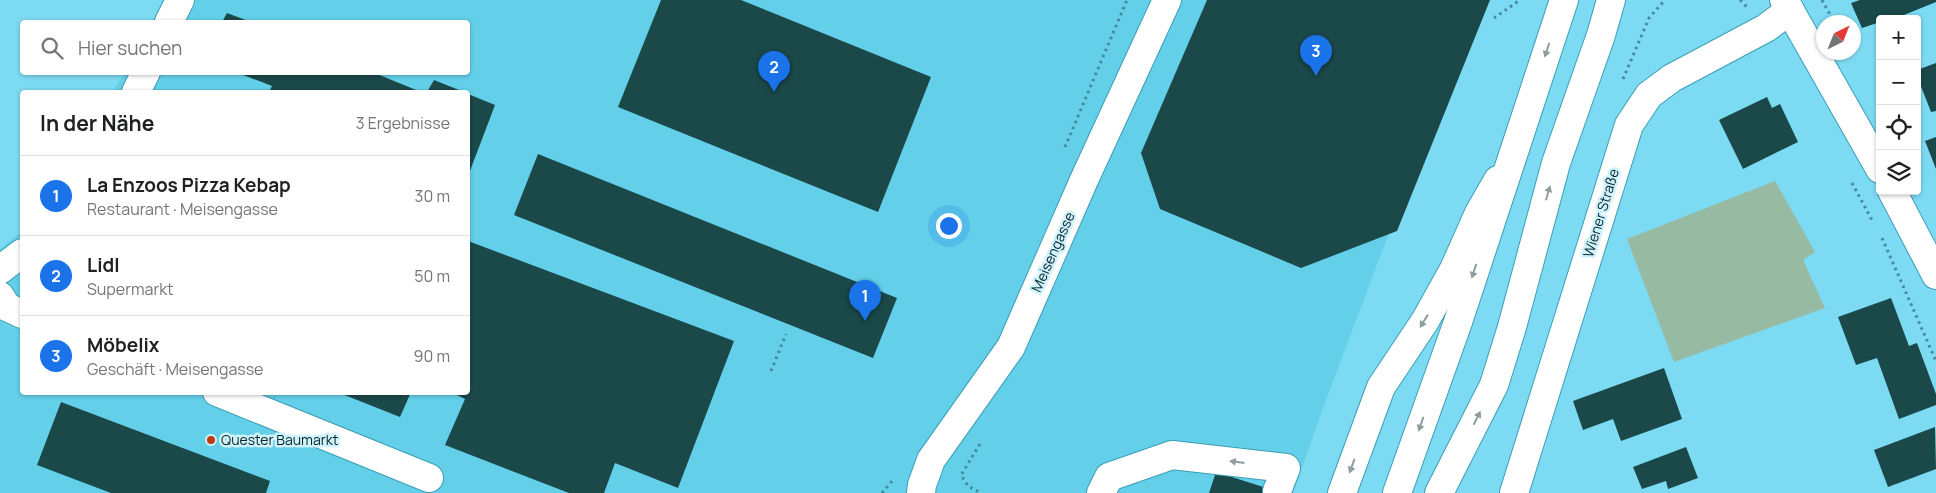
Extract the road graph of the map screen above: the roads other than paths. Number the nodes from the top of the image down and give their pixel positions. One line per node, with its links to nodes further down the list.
1 (180, 0): 7 (main road)
2 (1168, 0): 22 (main road, Meisengasse)
3 (1564, 0): 11 (main road, one-way to 11)
4 (1611, 0): 8 (main road)
5 (1625, 0): 8 (main road)
6 (1787, 5): 12 (main road); 27 (main road, Wiener Straße)
7 (170, 20)
8 (1601, 35): 26 (main road, one-way to 8)
9 (144, 75): 10 (main road)
10 (137, 90)
11 (1513, 155): 24 (main road, one-way to 24); 25 (main road, one-way to 25)
12 (1876, 162)
13 (1894, 195): 16 (main road)
14 (20, 255): 15 (main road)
15 (0, 270)
16 (1936, 275)
17 (0, 296): 18 (main road)
18 (20, 313)
19 (224, 395): 20 (main road)
20 (430, 478)
21 (1277, 491): 23 (main road, one-way to 23)
22 (921, 493)
23 (1101, 493)
24 (1342, 493)
25 (1397, 493)
26 (1439, 493)
27 (1514, 493)

